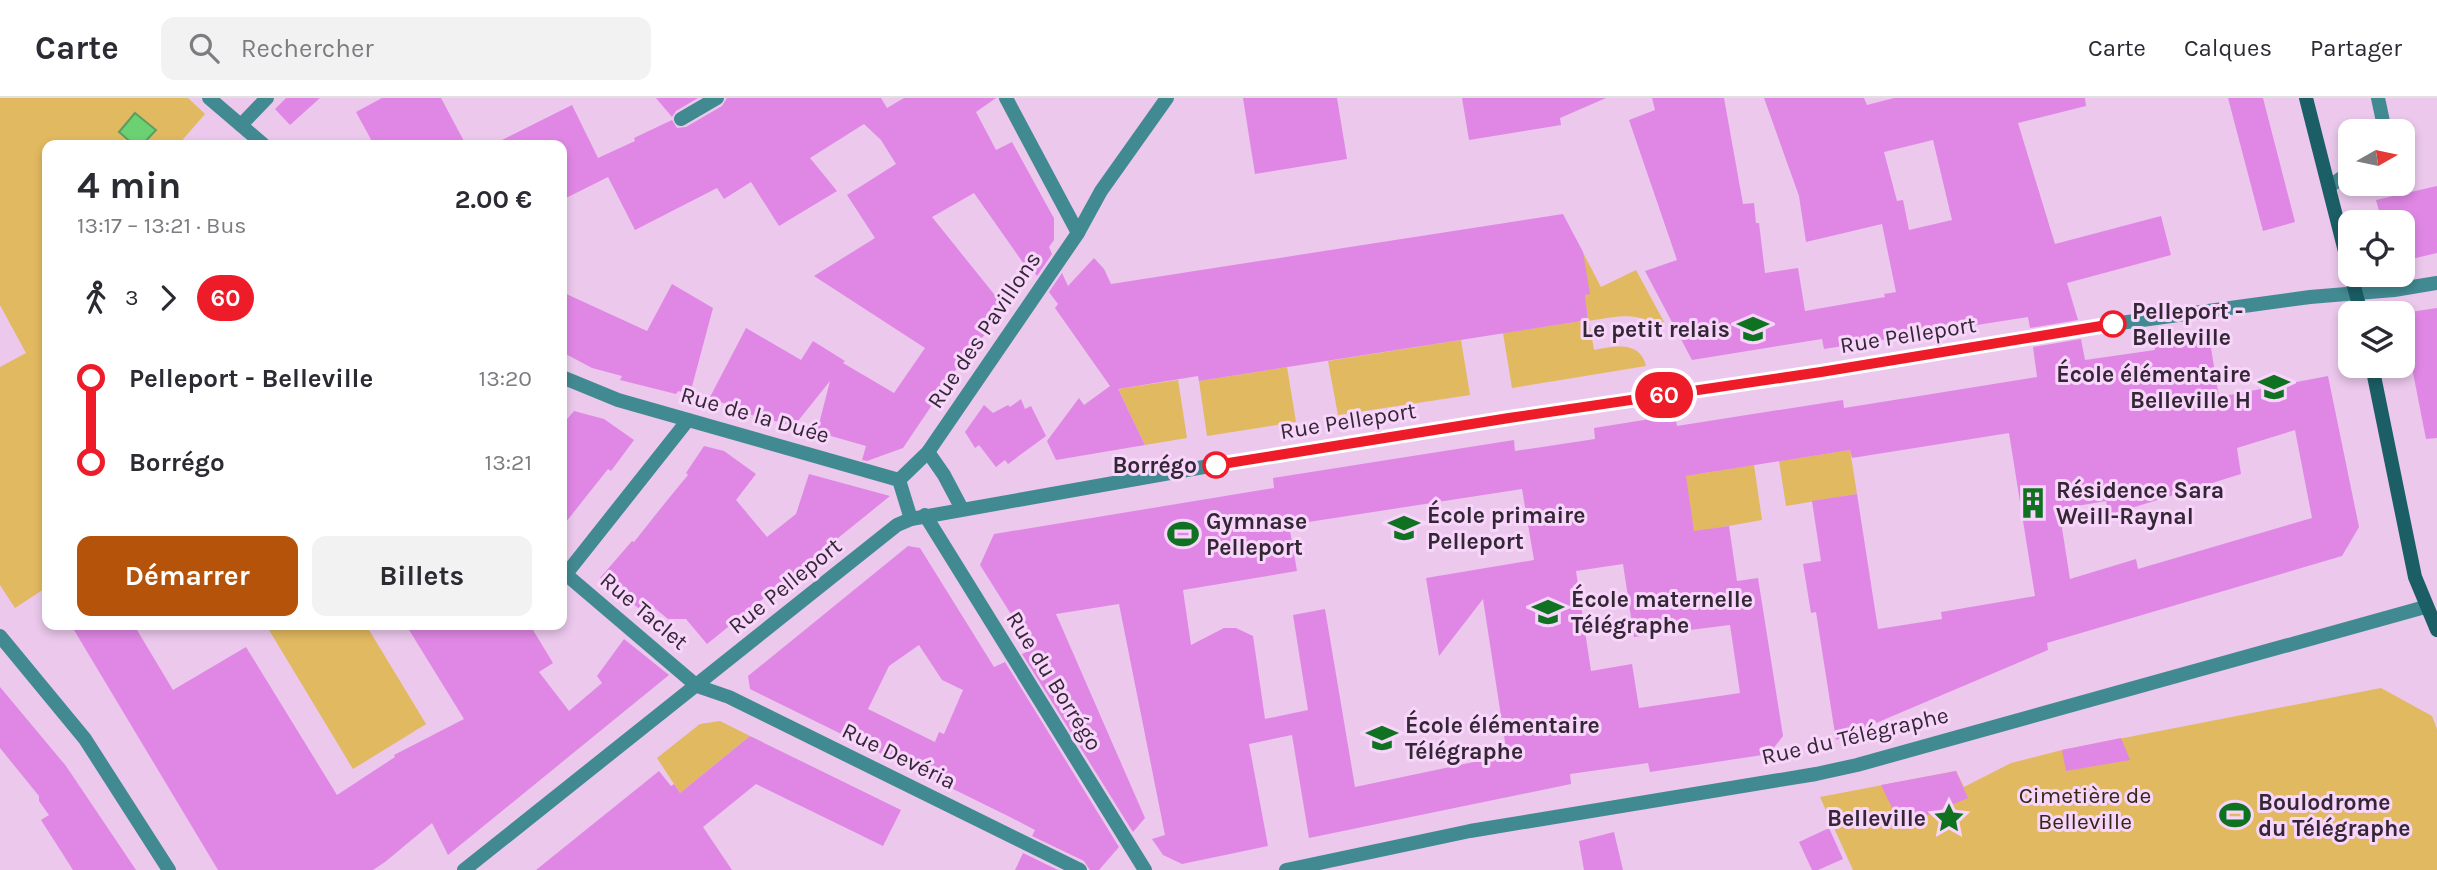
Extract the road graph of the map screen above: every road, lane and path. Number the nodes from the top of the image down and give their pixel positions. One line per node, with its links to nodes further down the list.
1 (209, 98): 10 (street)
2 (267, 98): 10 (street)
3 (717, 98): 8 (street)
4 (1006, 98): 15 (street)
5 (1167, 98): 15 (street, Rue des Pavillons)
6 (2306, 98): 13 (main road)
7 (2378, 98): 9 (street)
8 (681, 119)
9 (2382, 119)
10 (241, 125): 11 (street)
11 (258, 140)
12 (2338, 180): 13 (street)
13 (2330, 186): 14 (main road)
14 (2338, 219)
15 (1078, 233): 23 (street, Rue des Pavillons)
16 (2437, 283): 18 (street, Rue Pelleport)
17 (2354, 287): 18 (main road)
18 (2356, 293): 19 (main road); 25 (street, Rue Pelleport)
19 (2358, 301)
20 (2374, 378): 29 (main road)
21 (567, 379): 22 (street, Rue de la Duée)
22 (688, 420): 24 (street, Rue de la Duée); 27 (street)
23 (928, 452): 24 (street, Rue des Pavillons); 25 (street)
24 (899, 480): 26 (street)
25 (962, 509): 26 (street, Rue Pelleport)
26 (918, 517): 32 (street, Rue Pelleport); 36 (street, Rue du Borrégo)
27 (567, 569)
28 (567, 576): 32 (street, Rue Taclet)
29 (2426, 607): 30 (main road); 37 (street, Rue du Télégraphe)
30 (2437, 630)
31 (0, 636): 33 (street)
32 (697, 686): 34 (street, Rue Pelleport); 35 (street, Rue Devéria)
33 (169, 870)
34 (464, 870)
35 (1080, 870)
36 (1145, 870)
37 (1286, 870)

